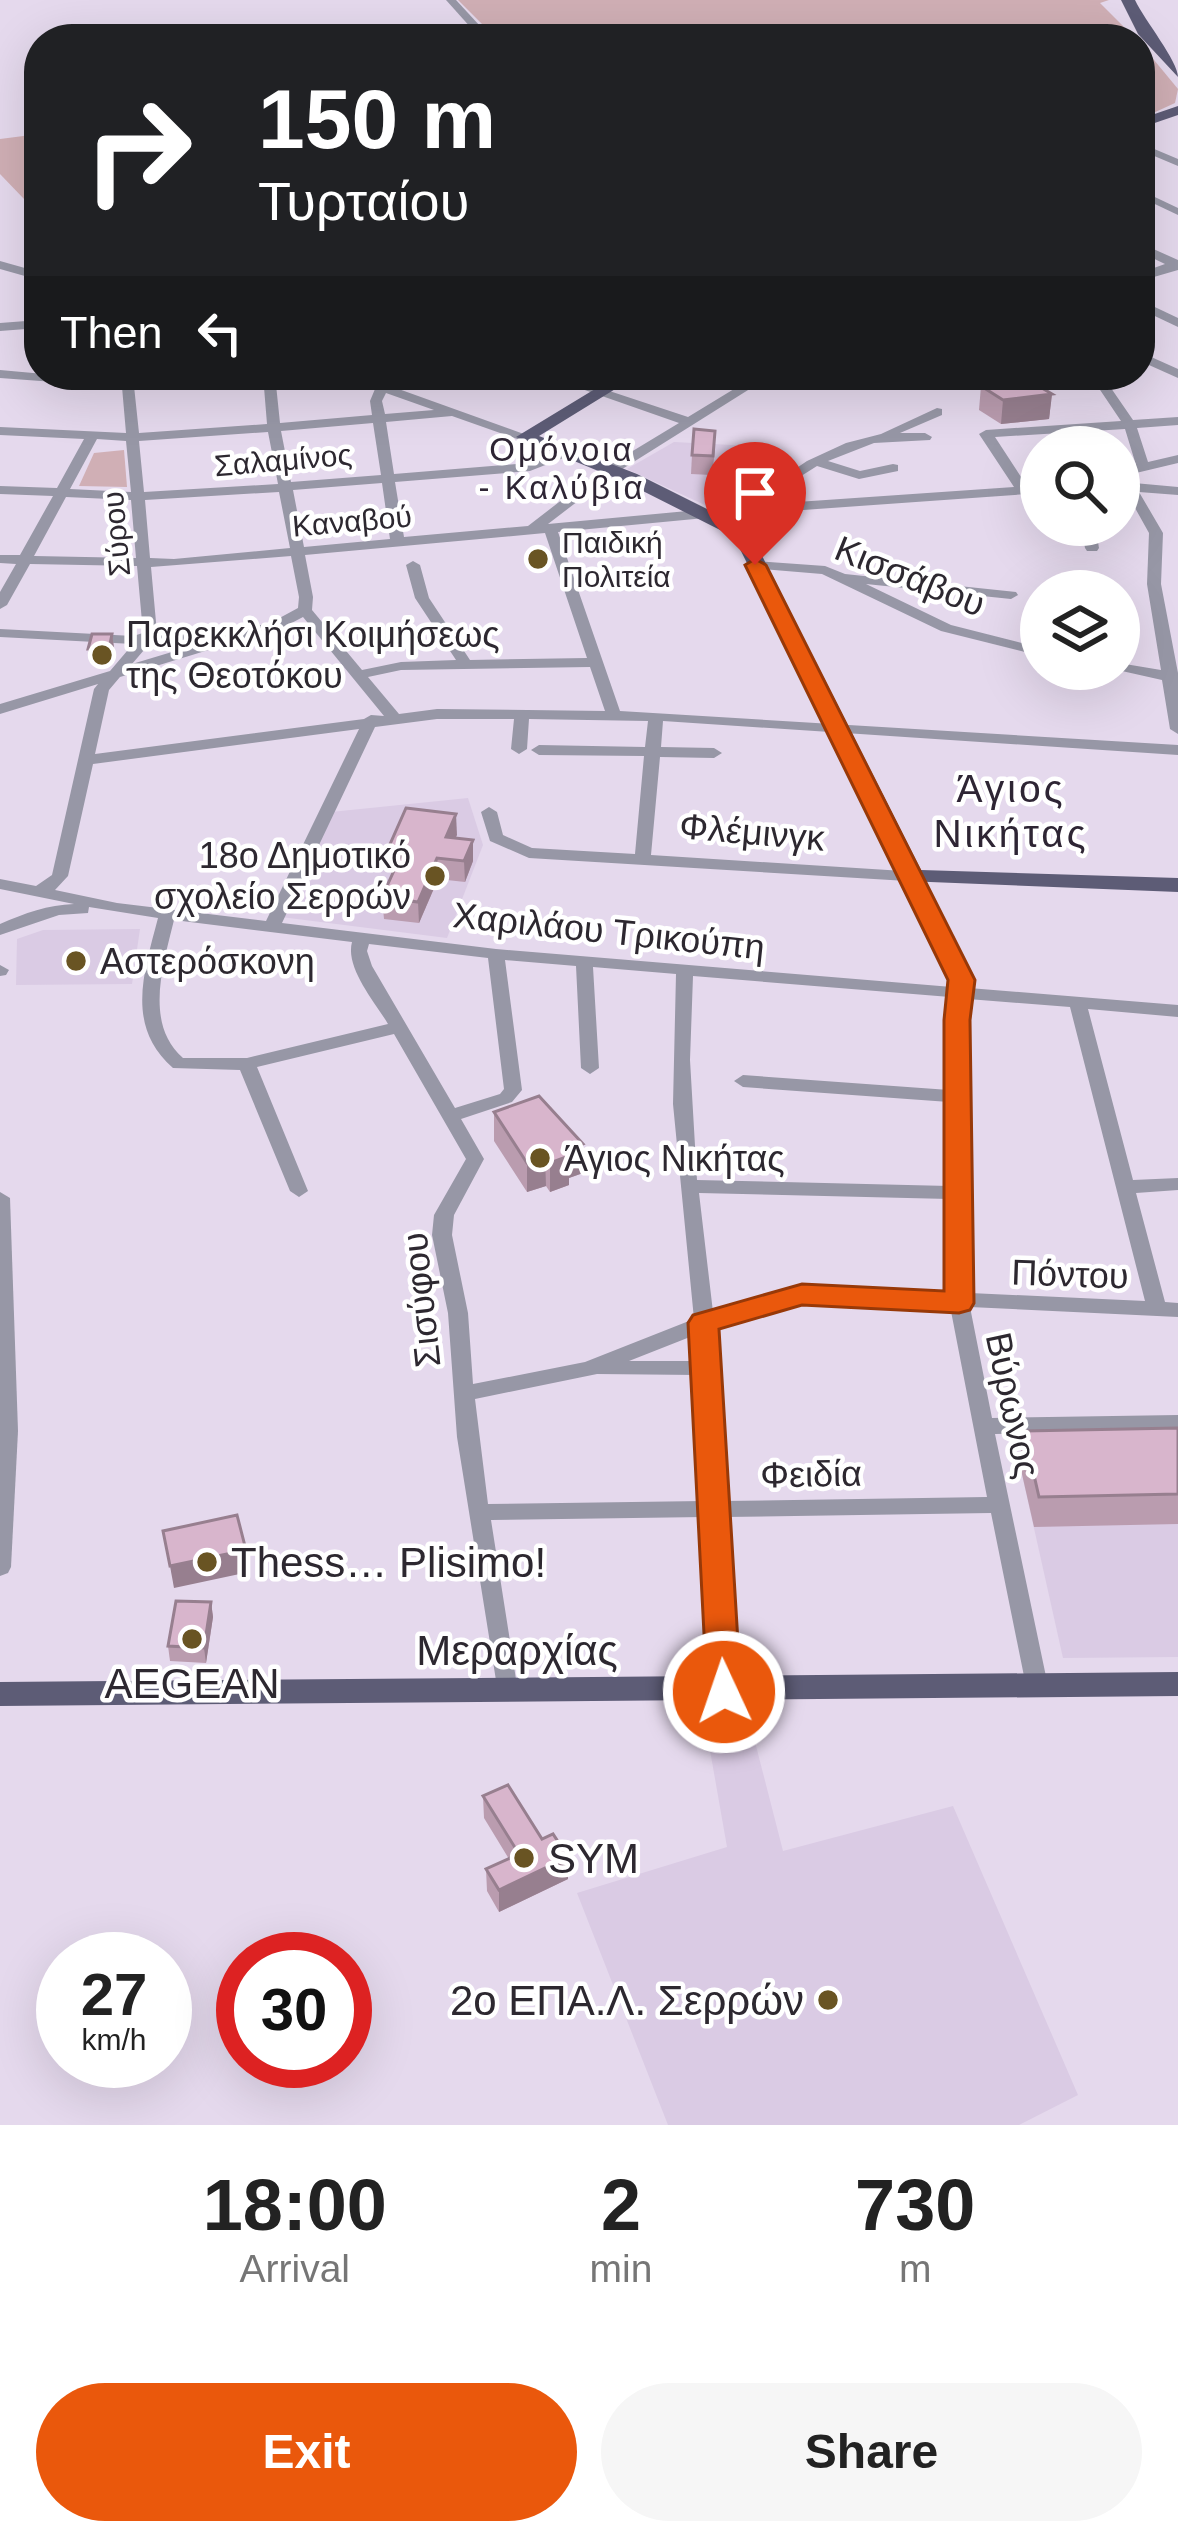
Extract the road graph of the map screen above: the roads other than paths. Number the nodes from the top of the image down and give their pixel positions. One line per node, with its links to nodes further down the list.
1 (451, 0): 3 (street)
2 (1144, 0): 5 (main road)
3 (471, 24)
4 (1155, 45): 6 (main road)
5 (1178, 54)
6 (1178, 73)
7 (128, 390): 30 (street, Σύρου)
8 (270, 390): 23 (street)
9 (381, 390): 18 (street)
10 (392, 390): 16 (street)
11 (591, 390): 15 (street)
12 (605, 390): 15 (main road)
13 (737, 390): 20 (street)
14 (1106, 390): 21 (street)
15 (600, 393): 20 (street); 27 (main road)
16 (454, 412): 18 (street); 27 (street)
17 (938, 412): 28 (street)
18 (376, 420): 23 (street); 39 (street)
19 (1178, 421): 21 (street)
20 (689, 422): 37 (street)
21 (1130, 425): 22 (street); 34 (street)
22 (1114, 426)
23 (274, 428): 30 (street); 42 (street)
24 (0, 431): 26 (street)
25 (1020, 432): 43 (street)
26 (92, 436): 30 (street); 47 (street)
27 (525, 437): 31 (main road)
28 (884, 437): 29 (street); 33 (street)
29 (925, 437)
30 (133, 438): 48 (street, Σύρου)
31 (568, 453): 37 (main road); 39 (street, Σαλαμίνος)
32 (1176, 460): 34 (street); 40 (street)
33 (818, 463): 38 (street); 51 (street)
34 (1143, 467): 36 (street)
35 (893, 468): 38 (street)
36 (1140, 469)
37 (611, 470): 52 (main road); 54 (street)
38 (859, 475): 49 (street)
39 (384, 478): 42 (street, Σαλαμίνος); 56 (street)
40 (1178, 482)
41 (1140, 483): 46 (street)
42 (285, 487): 48 (street, Σαλαμίνος); 57 (street)
43 (1020, 488)
44 (0, 490): 47 (street, Σαλαμίνος)
45 (1020, 491): 49 (street, Καναβού)
46 (1178, 491)
47 (59, 494): 48 (street, Σαλαμίνος); 59 (street)
48 (140, 497): 60 (street, Σύρου)
49 (851, 503): 51 (street, Καναβού)
50 (1140, 508): 67 (street)
51 (756, 509): 52 (street, Καναβού); 55 (street)
52 (708, 514): 53 (street, Καναβού); 55 (main road)
53 (551, 531): 54 (street, Καναβού); 73 (street)
54 (528, 533): 56 (street, Καναβού)
55 (744, 537): 62 (main road, Βύρωνος)
56 (398, 544): 57 (street, Καναβού)
57 (297, 553): 60 (street, Καναβού); 66 (street)
58 (0, 560): 59 (street, Καναβού)
59 (23, 561): 60 (street, Καναβού); 65 (street)
60 (146, 565): 71 (street, Σύρου)
61 (413, 565): 74 (street)
62 (755, 565): 63 (street, Κισσάβου); 85 (main road, Βύρωνος)
63 (842, 579): 64 (street); 72 (street, Κισσάβου)
64 (1011, 595)
65 (0, 605)
66 (305, 610): 70 (street); 77 (street)
67 (1158, 611): 68 (street); 78 (street)
68 (1178, 614)
69 (0, 632): 71 (street)
70 (250, 633): 71 (street); 76 (street)
71 (149, 639): 76 (street)
72 (1020, 647)
73 (596, 662): 74 (street); 81 (street)
74 (466, 665): 77 (street)
75 (1140, 671): 78 (street)
76 (115, 673): 79 (street); 92 (street)
77 (358, 675): 83 (street)
78 (1173, 678): 86 (street)
79 (0, 709)
80 (522, 715): 81 (street); 83 (street); 87 (street)
81 (614, 715): 82 (street)
82 (663, 716): 85 (street); 90 (street)
83 (393, 717): 84 (street)
84 (370, 720): 92 (street); 103 (street)
85 (840, 729): 89 (street); 96 (main road, Βύρωνος)
86 (1178, 729)
87 (519, 749)
88 (539, 750): 90 (street)
89 (1178, 750)
90 (652, 752): 91 (street); 94 (street)
91 (714, 754)
92 (87, 760): 95 (street)
93 (489, 812): 94 (street, Φλέμινγκ)
94 (643, 857): 96 (street, Φλέμινγκ)
95 (60, 865): 98 (street); 99 (street)
96 (914, 876): 97 (main road, Φλέμινγκ); 109 (street, Βύρωνος)
97 (1178, 885)
98 (15, 888): 99 (street, Χαριλάου Τρικούπη); 102 (street)
99 (92, 901): 100 (street, Χαριλάου Τρικούπη)
100 (117, 908): 101 (street, Χαριλάου Τρικούπη); 102 (street)
101 (167, 914): 103 (street, Χαριλάου Τρικούπη); 113 (street)
102 (15, 926): 105 (street)
103 (271, 928): 104 (street, Χαριλάου Τρικούπη)
104 (362, 938): 106 (street, Χαριλάου Τρικούπη); 112 (street, Σισύφου)
105 (0, 942)
106 (496, 954): 107 (street, Χαριλάου Τρικούπη); 117 (street)
107 (584, 963): 108 (street, Χαριλάου Τρικούπη); 114 (street)
108 (685, 973): 109 (street, Χαριλάου Τρικούπη); 119 (street)
109 (961, 994): 110 (street, Χαριλάου Τρικούπη); 116 (street, Βύρωνος)
110 (1078, 1003): 111 (street, Χαριλάου Τρικούπη); 120 (street)
111 (1178, 1011)
112 (400, 1027): 113 (street); 117 (street, Σισύφου)
113 (247, 1064): 121 (street)
114 (590, 1068)
115 (743, 1082): 116 (street)
116 (958, 1096): 122 (street, Βύρωνος)
117 (454, 1115): 130 (street, Σισύφου)
118 (1178, 1184): 120 (street)
119 (690, 1186): 122 (street); 126 (street)
120 (1127, 1187): 125 (street)
121 (299, 1191)
122 (958, 1193): 124 (street, Βύρωνος)
123 (0, 1198): 127 (street)
124 (959, 1303): 125 (street, Πόντου); 126 (street, Πόντου); 132 (street, Βύρωνος)
125 (1168, 1310)
126 (704, 1323): 128 (street); 129 (street, Πόντου)
127 (3, 1346): 136 (street)
128 (706, 1368): 129 (street); 134 (street)
129 (588, 1369): 130 (street)
130 (464, 1394): 135 (street, Σισύφου)
131 (1178, 1423): 132 (street)
132 (982, 1426): 133 (street, Βύρωνος)
133 (1000, 1504): 134 (street, Φειδία); 138 (street, Βύρωνος)
134 (714, 1509): 135 (street, Φειδία); 140 (street)
135 (479, 1512): 139 (street, Σισύφου)
136 (0, 1567)
137 (1178, 1684): 138 (main road, Μεραρχίας)
138 (1037, 1686): 140 (main road, Μεραρχίας)
139 (508, 1692): 140 (main road, Μεραρχίας); 141 (main road, Μεραρχίας)
140 (724, 1692)
141 (0, 1694)

